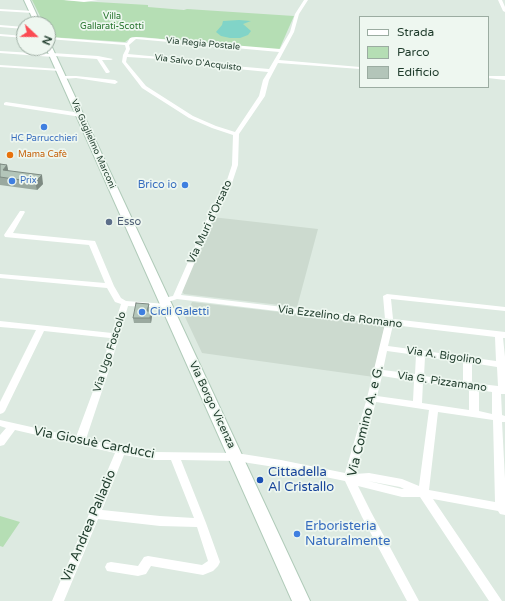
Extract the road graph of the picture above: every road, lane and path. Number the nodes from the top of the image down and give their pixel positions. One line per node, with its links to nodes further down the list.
1 (27, 0): 8 (street)
2 (66, 0): 3 (street)
3 (96, 0)
4 (306, 0): 16 (street)
5 (500, 0): 7 (street)
6 (0, 10): 8 (street)
7 (505, 11)
8 (33, 12): 9 (street)
9 (35, 16)
10 (0, 26): 11 (street)
11 (16, 27)
12 (0, 35): 13 (street)
13 (16, 36)
14 (56, 39): 15 (street, Via Regia Postale)
15 (127, 44): 16 (street, Via Regia Postale); 20 (street)
16 (282, 51): 25 (street)
17 (0, 52): 18 (street)
18 (16, 53)
19 (56, 55): 23 (street)
20 (125, 55): 29 (street, Via Salvo D'Acquisto); 37 (street)
21 (43, 56): 28 (street)
22 (53, 56): 31 (street, Via Guglielmo Marconi)
23 (98, 58): 24 (street); 30 (street)
24 (111, 58)
25 (277, 60): 27 (street); 29 (street)
26 (0, 66): 28 (street)
27 (359, 68)
28 (50, 70): 31 (street)
29 (271, 71): 37 (street)
30 (108, 72)
31 (62, 74): 34 (street); 36 (street, Via Guglielmo Marconi)
32 (489, 77): 33 (street)
33 (505, 78)
34 (115, 82)
35 (6, 104): 36 (street)
36 (80, 115): 38 (street, Via Guglielmo Marconi)
37 (236, 134): 42 (street, Via Muri d'Orsato)
38 (124, 209): 42 (street, Via Borgo Vicenza)
39 (22, 212): 41 (street)
40 (0, 276): 41 (street)
41 (110, 286): 43 (street)
42 (169, 302): 43 (street, Via Ugo Foscolo); 45 (street, Via Ezzelino da Romano); 70 (street, Via Borgo Vicenza)
43 (126, 303): 49 (street, Via Ugo Foscolo)
44 (505, 309): 45 (street, Via Comino A. e G.)
45 (389, 323): 48 (street, Via Ezzelino da Romano); 50 (street, Via Comino A. e G.)
46 (0, 324): 47 (street)
47 (41, 328): 49 (street); 61 (street)
48 (502, 335): 53 (street)
49 (114, 336): 66 (street, Via Ugo Foscolo)
50 (384, 348): 51 (street, Via A. Bigolino); 54 (street, Via Comino A. e G.)
51 (421, 352): 52 (street, Via A. Bigolino); 55 (street)
52 (468, 359): 53 (street, Via A. Bigolino); 56 (street)
53 (503, 364): 57 (street)
54 (378, 372): 55 (street, Via G. Pizzamano); 58 (street, Via Comino A. e G.)
55 (419, 378): 56 (street, Via G. Pizzamano); 59 (street)
56 (471, 386): 57 (street, Via G. Pizzamano); 62 (street)
57 (501, 390): 63 (street)
58 (372, 398): 59 (street); 71 (street, Via Comino A. e G.)
59 (417, 406): 60 (street)
60 (434, 408): 62 (street); 72 (street)
61 (0, 411)
62 (474, 414): 63 (street)
63 (501, 419): 73 (street)
64 (0, 423): 65 (street, Via Giosuè Carducci)
65 (12, 427): 66 (street, Via Giosuè Carducci); 67 (street)
66 (80, 441): 68 (street, Via Giosuè Carducci)
67 (0, 442)
68 (121, 450): 69 (street, Via Giosuè Carducci); 74 (street, Via Andrea Palladio)
69 (174, 456): 70 (street, Via Giosuè Carducci); 75 (street)
70 (236, 457): 71 (street, Via Giosuè Carducci); 78 (street, Via Borgo Vicenza)
71 (349, 478): 72 (street, Via Giosuè Carducci); 79 (street, Via Comino A. e G.)
72 (423, 493): 73 (street, Via Giosuè Carducci); 80 (street)
73 (504, 509)
74 (95, 514): 75 (street); 77 (street, Via Andrea Palladio)
75 (201, 523): 76 (street)
76 (111, 566)
77 (58, 601)
78 (301, 601)
79 (413, 601)
80 (496, 601)

